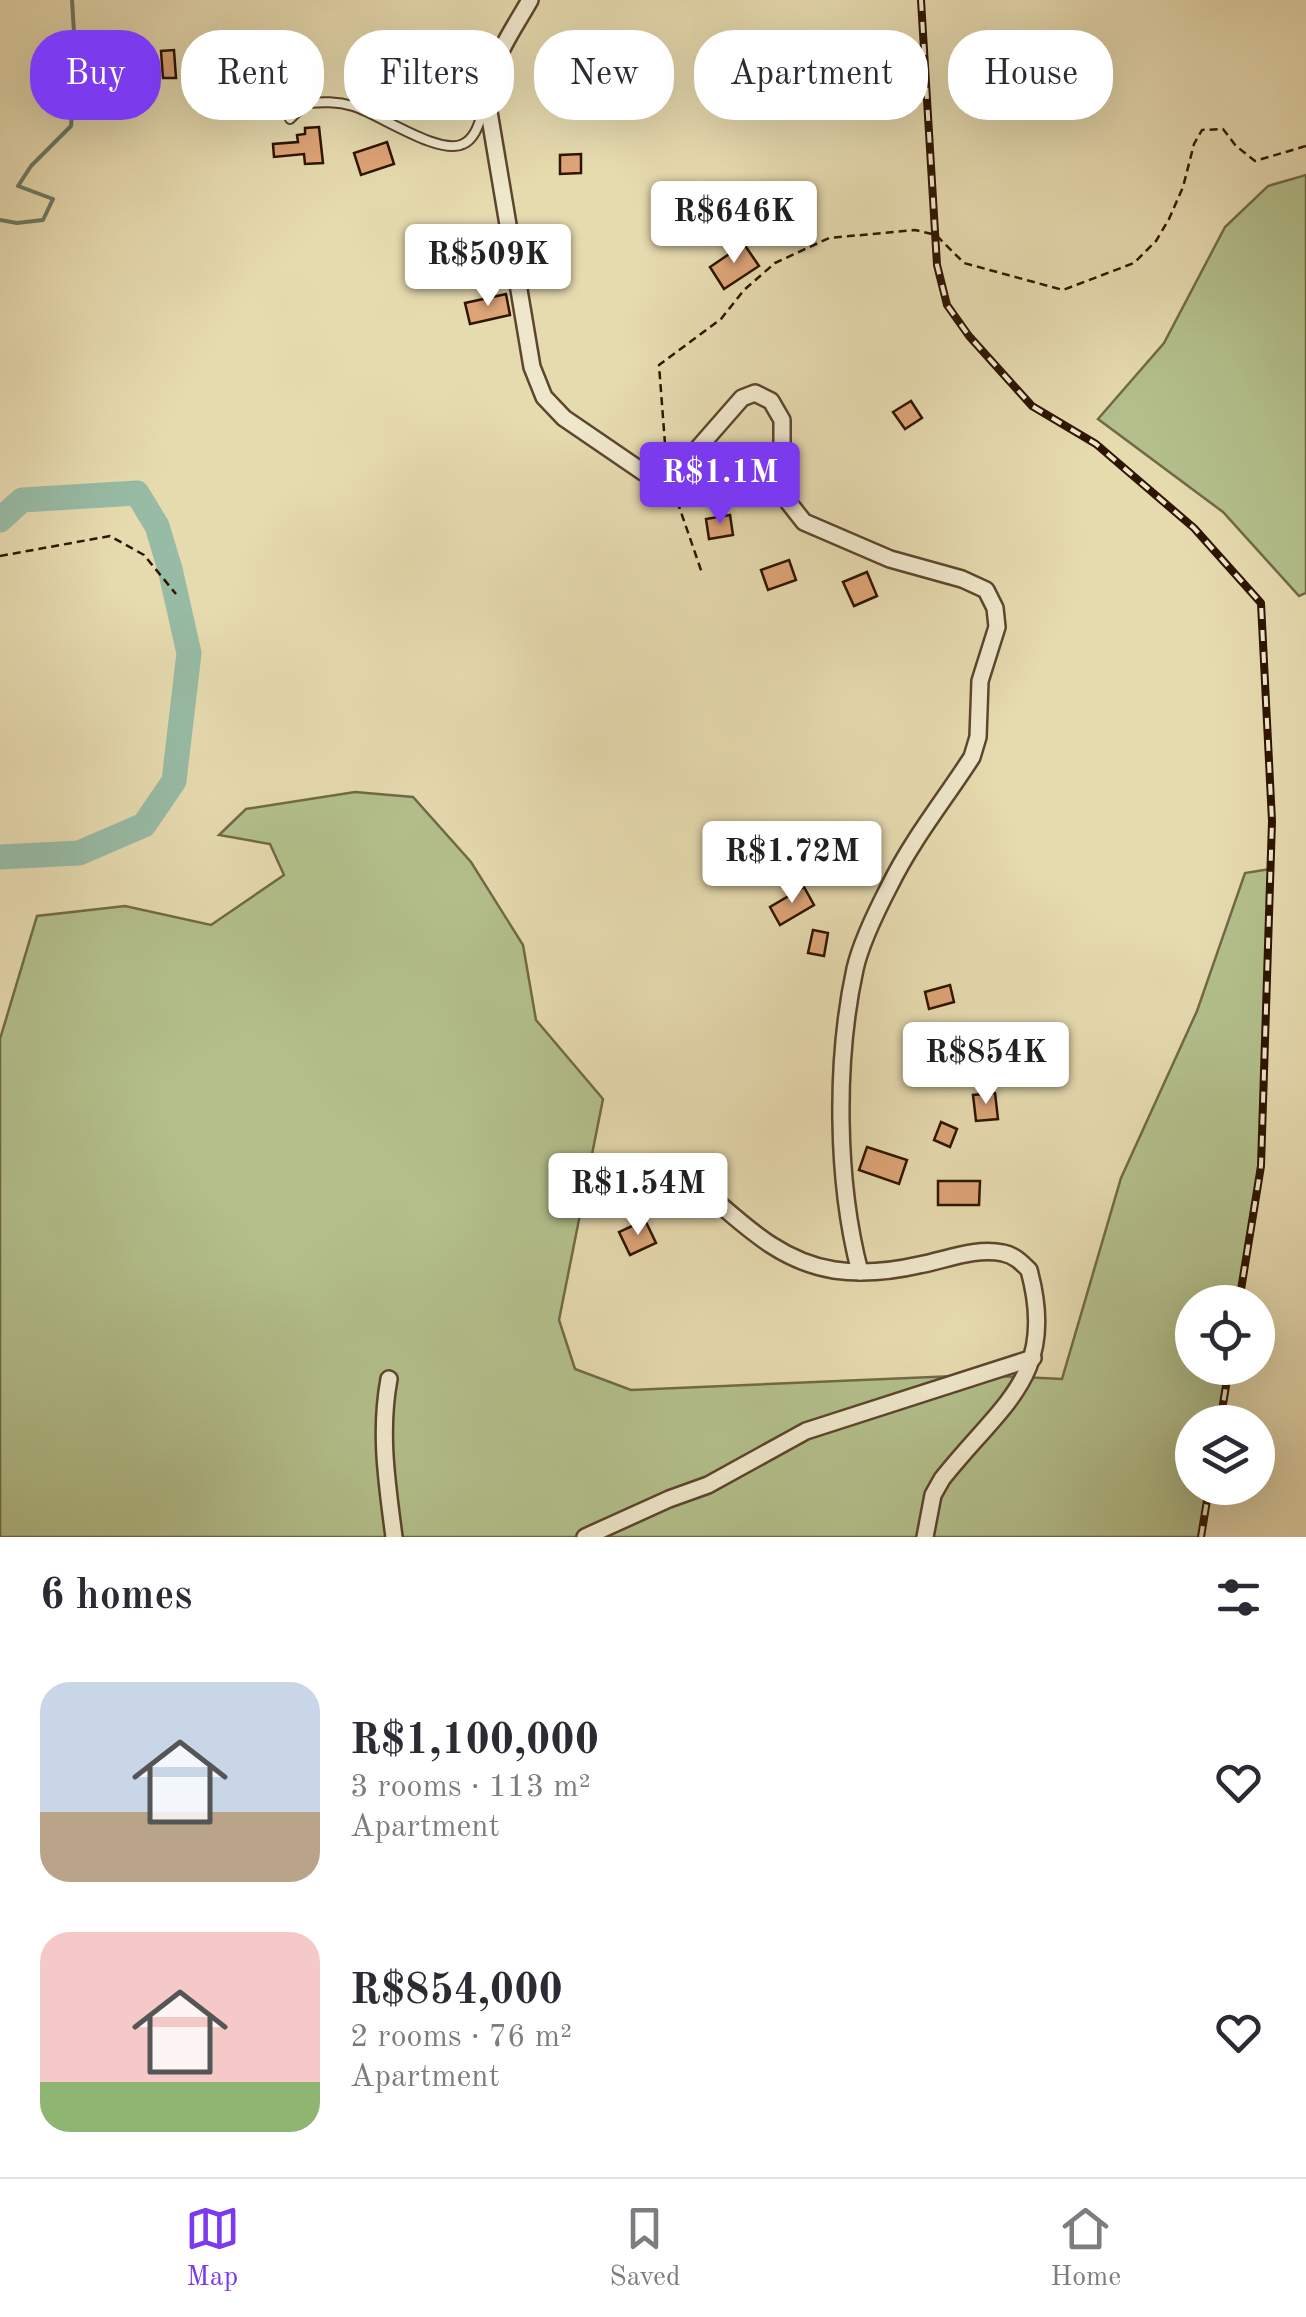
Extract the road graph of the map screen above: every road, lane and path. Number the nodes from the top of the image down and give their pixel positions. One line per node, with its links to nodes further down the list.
1 (530, 0): 2 (street)
2 (513, 30)
3 (385, 120): 4 (lane)
4 (479, 120)
5 (490, 120): 7 (street)
6 (1306, 146): 7 (path)
7 (668, 474): 9 (path); 12 (street)
8 (0, 556): 10 (path)
9 (702, 572)
10 (176, 594)
11 (709, 1194): 12 (street)
12 (860, 1272): 13 (street)
13 (1033, 1358): 16 (street); 17 (street)
14 (389, 1379): 15 (street)
15 (394, 1537)
16 (584, 1537)
17 (924, 1537)

